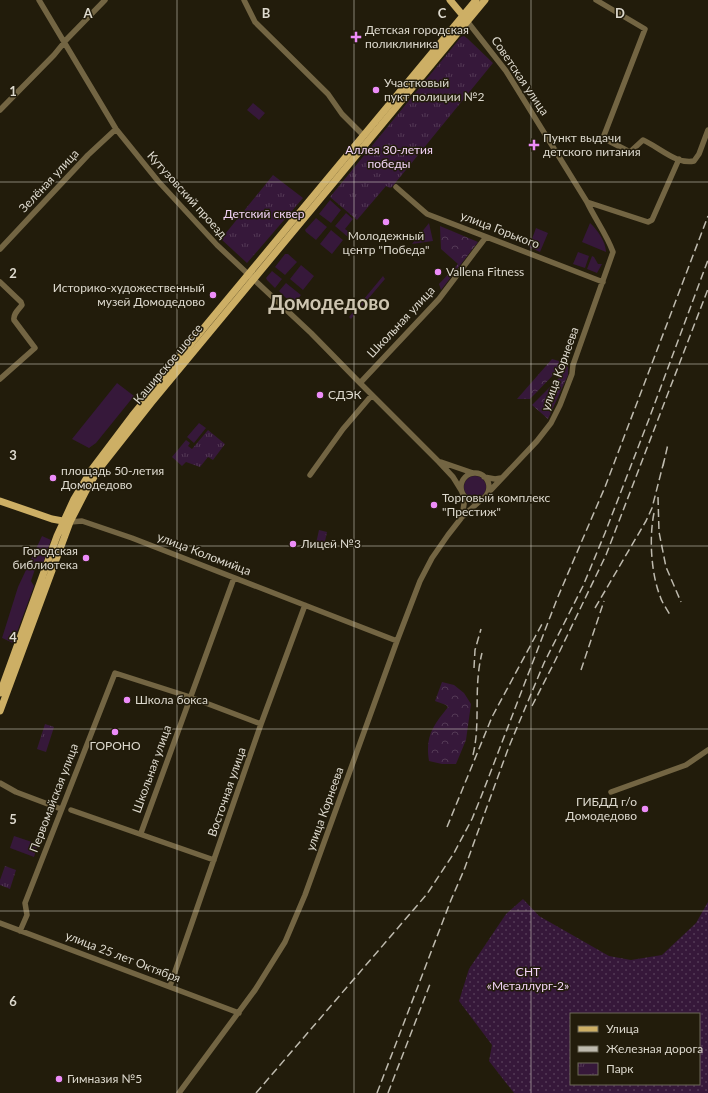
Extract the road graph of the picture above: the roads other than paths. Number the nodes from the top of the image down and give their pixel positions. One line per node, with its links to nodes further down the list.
1 (39, 0): 9 (street, Кутузовский проезд)
2 (105, 0): 9 (street)
3 (244, 0): 13 (street)
4 (450, 0): 8 (main road, Советская улица)
5 (476, 0): 8 (main road, Каширское шоссе)
6 (485, 0): 8 (main road, Каширское шоссе)
7 (596, 0): 14 (street)
8 (465, 18): 13 (main road, Каширское шоссе); 16 (street, Советская улица); 20 (main road, Каширское шоссе)
9 (64, 42): 10 (street); 11 (street, Кутузовский проезд)
10 (0, 110)
11 (116, 129): 18 (street, Зелёная улица); 20 (street, Кутузовский проезд)
12 (708, 130): 14 (street)
13 (364, 136): 20 (main road, Каширское шоссе)
14 (678, 159): 16 (street)
15 (396, 187): 17 (street, улица Горького)
16 (587, 202): 19 (street, Советская улица)
17 (486, 237): 22 (street, улица Горького); 24 (street, Школьная улица)
18 (0, 249)
19 (613, 252): 22 (street, улица Корнеева)
20 (251, 277): 24 (street, Кутузовский проезд); 36 (main road, Каширское шоссе)
21 (0, 282): 23 (street)
22 (603, 282): 30 (street, улица Корнеева)
23 (0, 379)
24 (360, 383): 25 (street, Кутузовский проезд)
25 (372, 395): 26 (street, Кутузовский проезд); 28 (street)
26 (439, 462): 27 (street); 31 (street, Кутузовский проезд)
27 (474, 473): 29 (street); 31 (street)
28 (310, 475)
29 (484, 477): 30 (street); 32 (street)
30 (501, 478): 32 (street, улица Корнеева)
31 (462, 492): 33 (street); 35 (street)
32 (487, 494): 33 (street)
33 (481, 500): 35 (street, улица Корнеева)
34 (0, 501): 36 (main road, улица Коломийца)
35 (462, 517): 39 (street, улица Корнеева)
36 (67, 522): 37 (street, улица Коломийца); 40 (main road, Каширское шоссе); 42 (main road, Каширское шоссе)
37 (234, 578): 38 (street, улица Коломийца); 41 (street, Школьная улица)
38 (305, 605): 39 (street, улица Коломийца); 43 (street, Восточная улица)
39 (397, 641): 54 (street, улица Корнеева)
40 (0, 693)
41 (190, 697): 43 (street); 47 (street, Первомайская улица); 49 (street, Школьная улица)
42 (0, 711)
43 (262, 724): 50 (street, Восточная улица)
44 (708, 750): 46 (street)
45 (0, 783): 47 (street)
46 (611, 792)
47 (61, 809): 52 (street, Первомайская улица)
48 (71, 810): 49 (street)
49 (141, 833): 50 (street)
50 (214, 860): 53 (street, Восточная улица)
51 (0, 923): 52 (street, улица 25 лет Октября)
52 (20, 931): 53 (street, улица 25 лет Октября)
53 (170, 986): 54 (street, улица 25 лет Октября)
54 (239, 1012): 55 (street, улица Корнеева)
55 (179, 1093)

